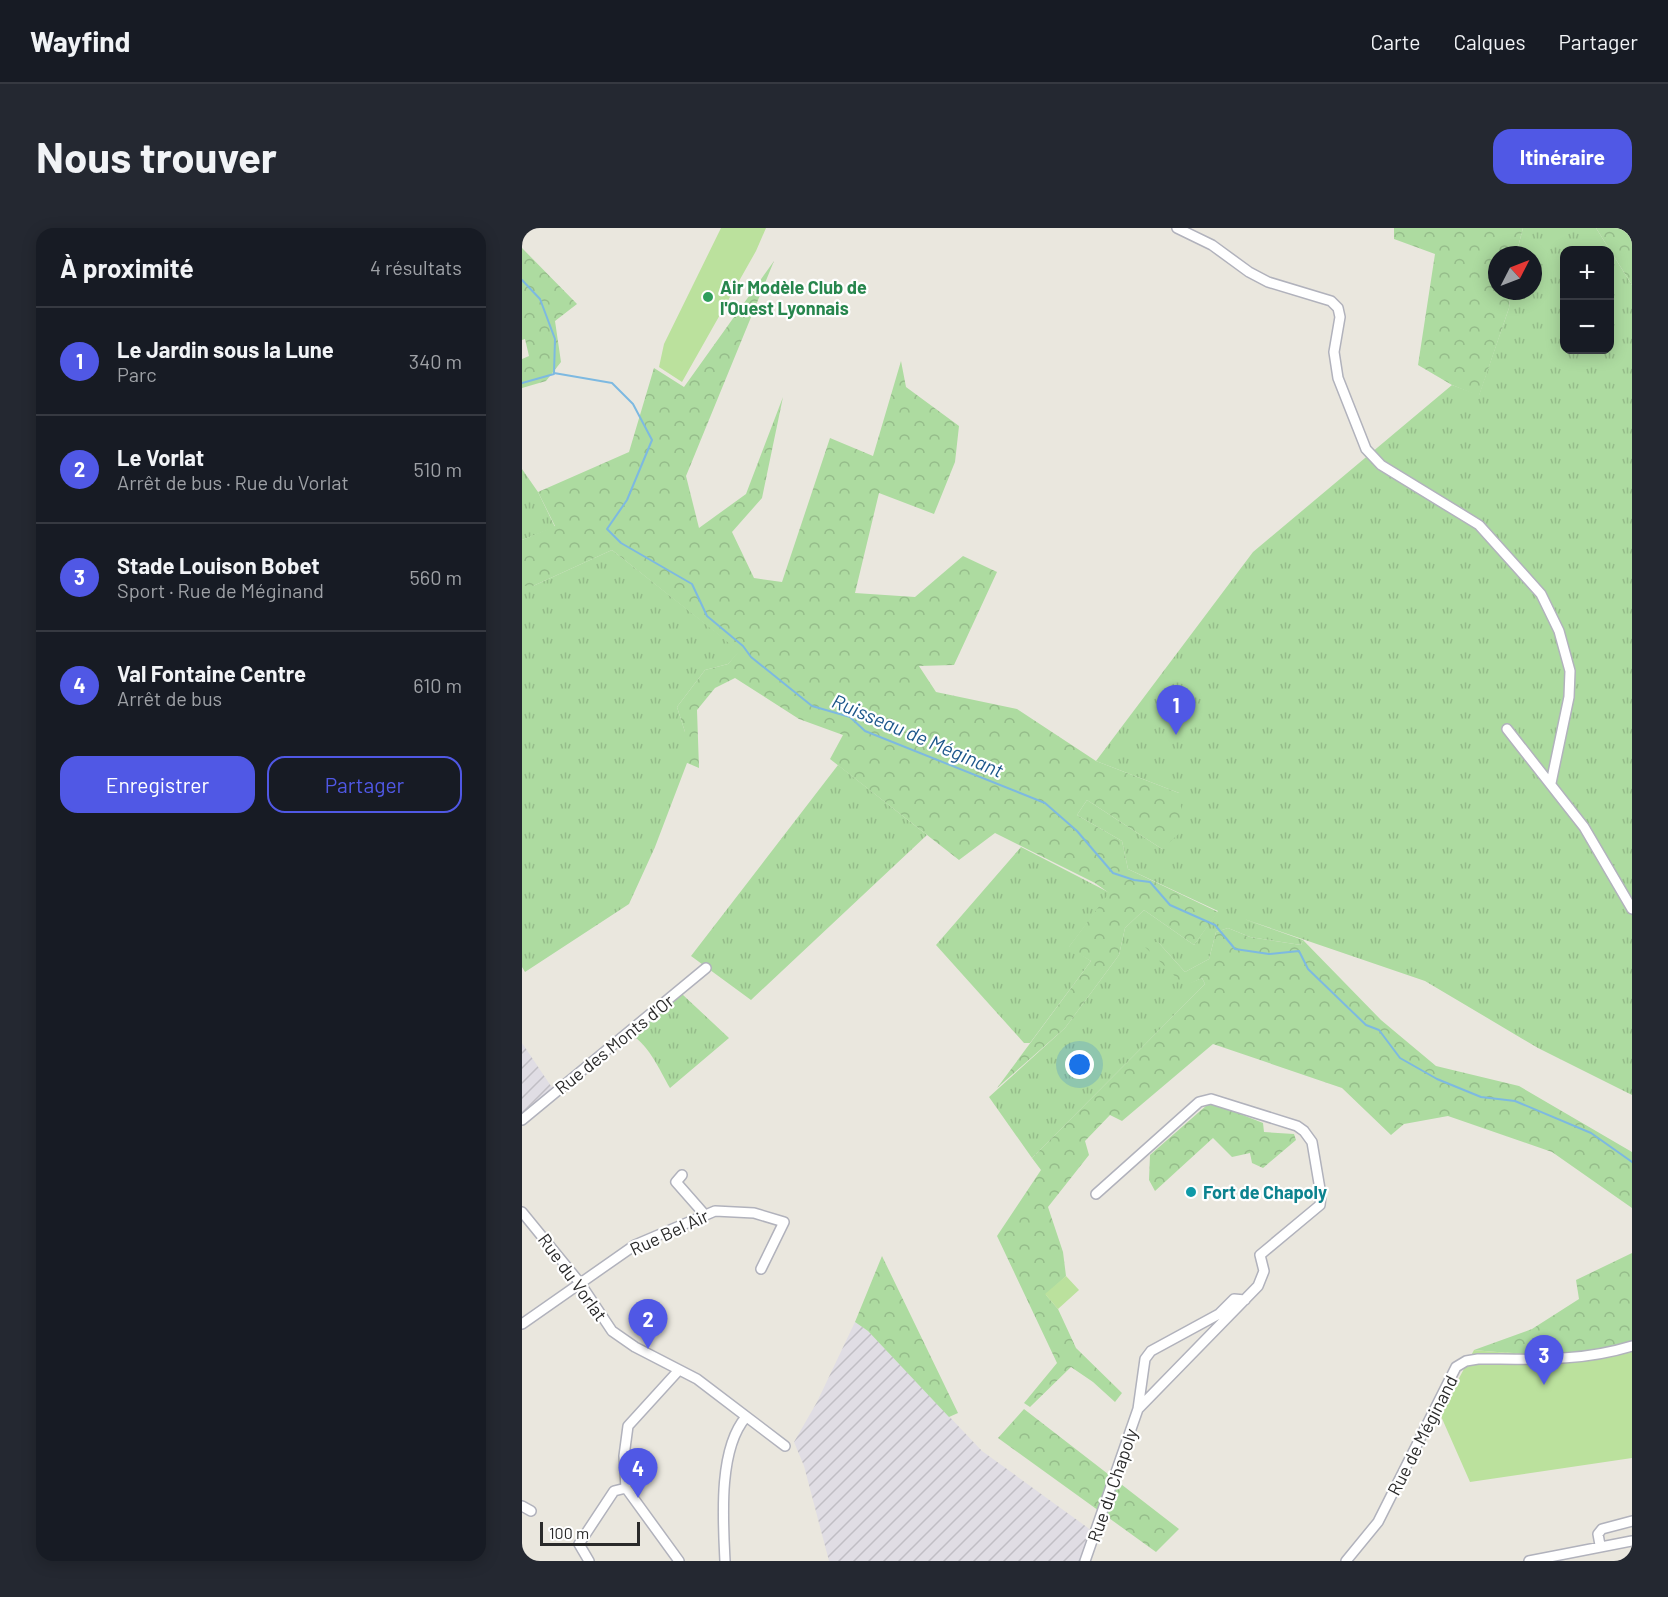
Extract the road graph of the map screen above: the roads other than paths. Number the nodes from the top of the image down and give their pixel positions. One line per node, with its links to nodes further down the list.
1 (1177, 228): 3 (street)
2 (1507, 729): 3 (street)
3 (1551, 783): 4 (street)
4 (1632, 909)
5 (706, 968): 6 (street, Rue des Monts d'Or)
6 (522, 1120)
7 (682, 1175): 10 (street)
8 (1096, 1194): 13 (street, Rue du Chapoly)
9 (522, 1212): 12 (street, Rue du Vorlat)
10 (705, 1215): 11 (street, Rue Bel Air); 12 (street, Rue Bel Air)
11 (761, 1269)
12 (580, 1282): 14 (street, Rue Bel Air); 16 (street, Rue du Vorlat)
13 (1245, 1300): 17 (street, Rue du Chapoly); 17 (street, Rue du Chapoly)
14 (522, 1324)
15 (1632, 1346): 28 (street, Rue de Méginand)
16 (679, 1370): 18 (street, Rue du Vorlat); 20 (street)
17 (1138, 1409): 27 (street, Rue du Chapoly)
18 (746, 1417): 19 (street, Rue du Vorlat); 26 (street)
19 (785, 1446)
20 (626, 1488): 24 (street); 25 (street)
21 (1632, 1521): 23 (street)
22 (1632, 1541): 23 (street)
23 (1600, 1545): 29 (street)
24 (589, 1561)
25 (679, 1561)
26 (725, 1561)
27 (1085, 1561)
28 (1347, 1561)
29 (1529, 1561)

